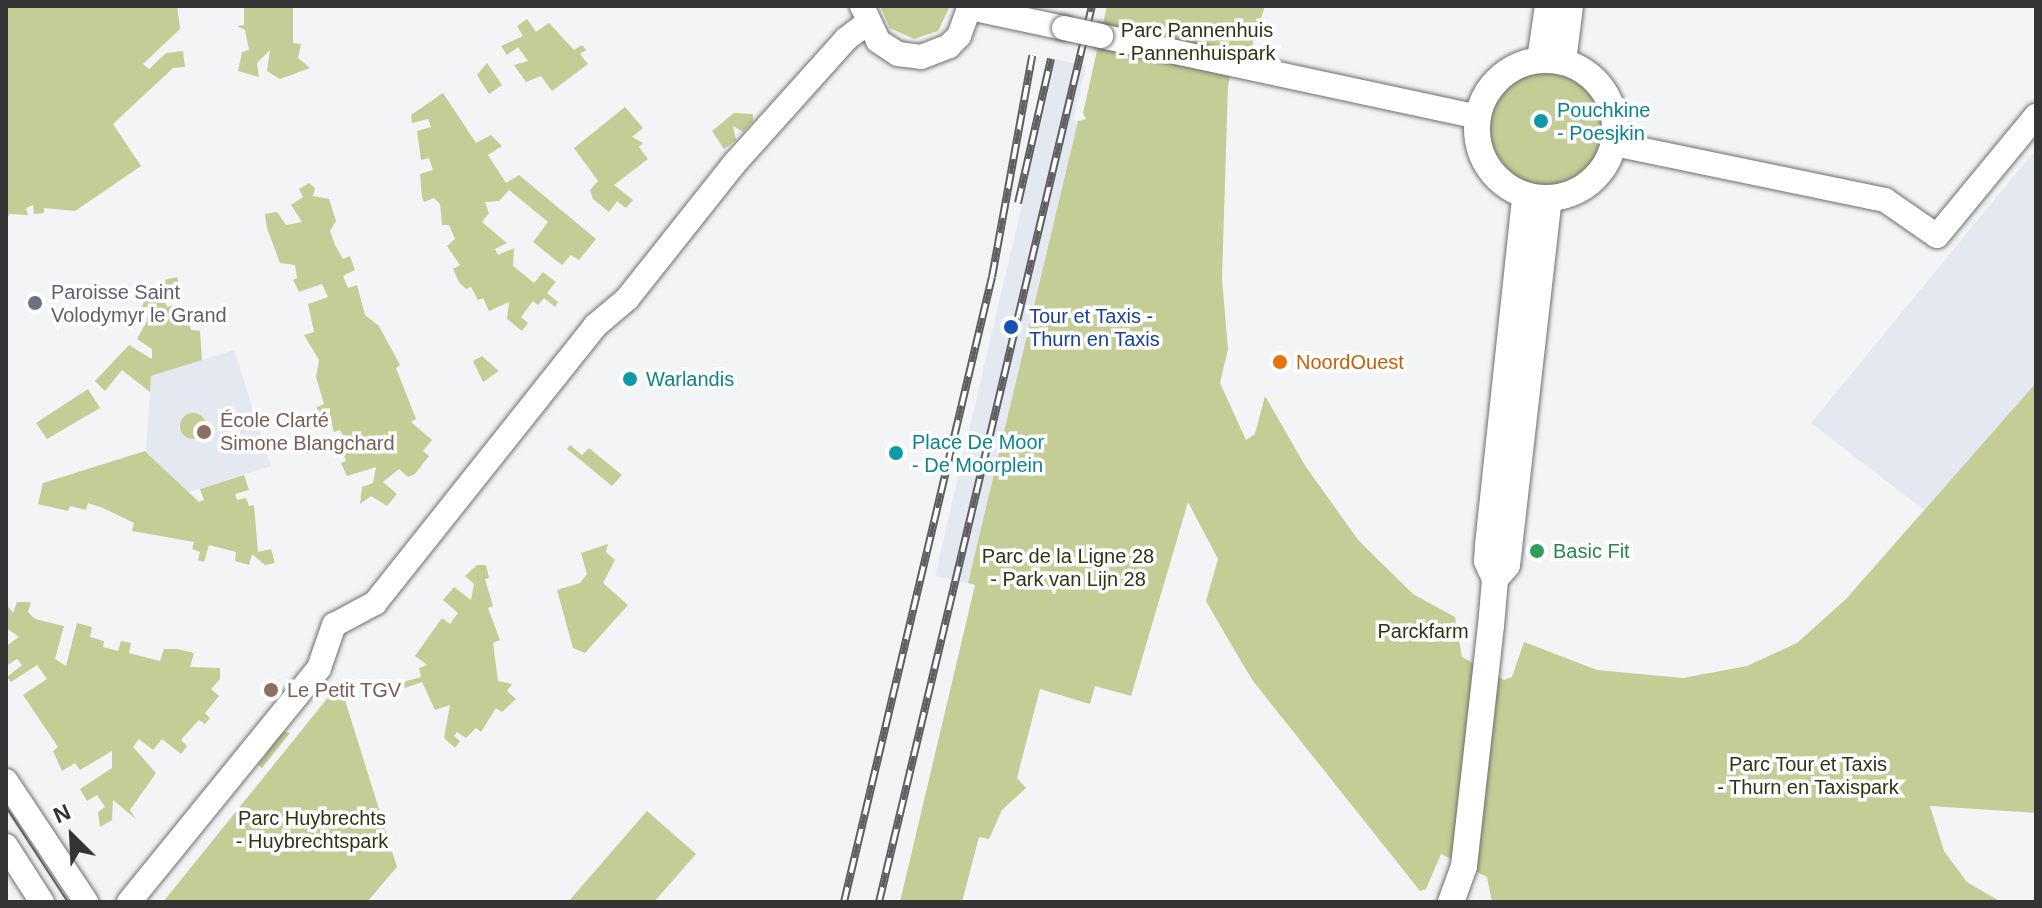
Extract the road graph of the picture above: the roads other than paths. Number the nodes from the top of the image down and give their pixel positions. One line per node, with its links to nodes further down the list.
1 (1548, 6): 5 (main road)
2 (1570, 6): 5 (main road)
3 (970, 7): 4 (street); 7 (street, bridge)
4 (864, 15): 15 (street)
5 (1552, 61): 7 (main road); 8 (main road)
6 (2036, 116): 8 (street)
7 (1478, 117): 9 (main road)
8 (1614, 144): 9 (main road)
9 (1537, 197): 12 (main road)
10 (6, 781): 14 (street)
11 (6, 846): 13 (street)
12 (1464, 866): 16 (main road); 17 (main road)
13 (42, 902)
14 (86, 902)
15 (129, 902)
16 (1451, 902)
17 (1468, 902)

